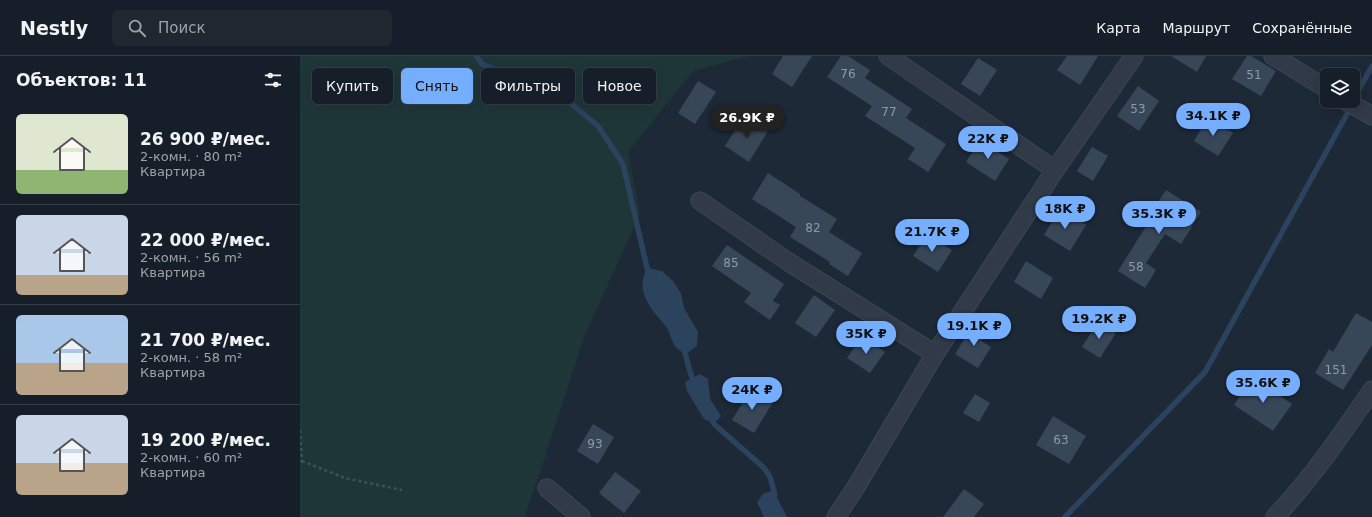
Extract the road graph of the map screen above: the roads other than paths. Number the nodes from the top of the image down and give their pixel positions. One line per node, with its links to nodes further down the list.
1 (888, 56): 7 (street)
2 (1134, 56): 7 (street)
3 (1273, 56): 4 (street)
4 (1320, 85)
5 (1358, 108): 6 (street)
6 (1372, 116)
7 (1055, 170): 9 (street)
8 (700, 201): 9 (street)
9 (935, 354): 13 (street)
10 (1372, 390): 14 (street)
11 (547, 488): 12 (street)
12 (581, 517)
13 (836, 517)
14 (1275, 517)

